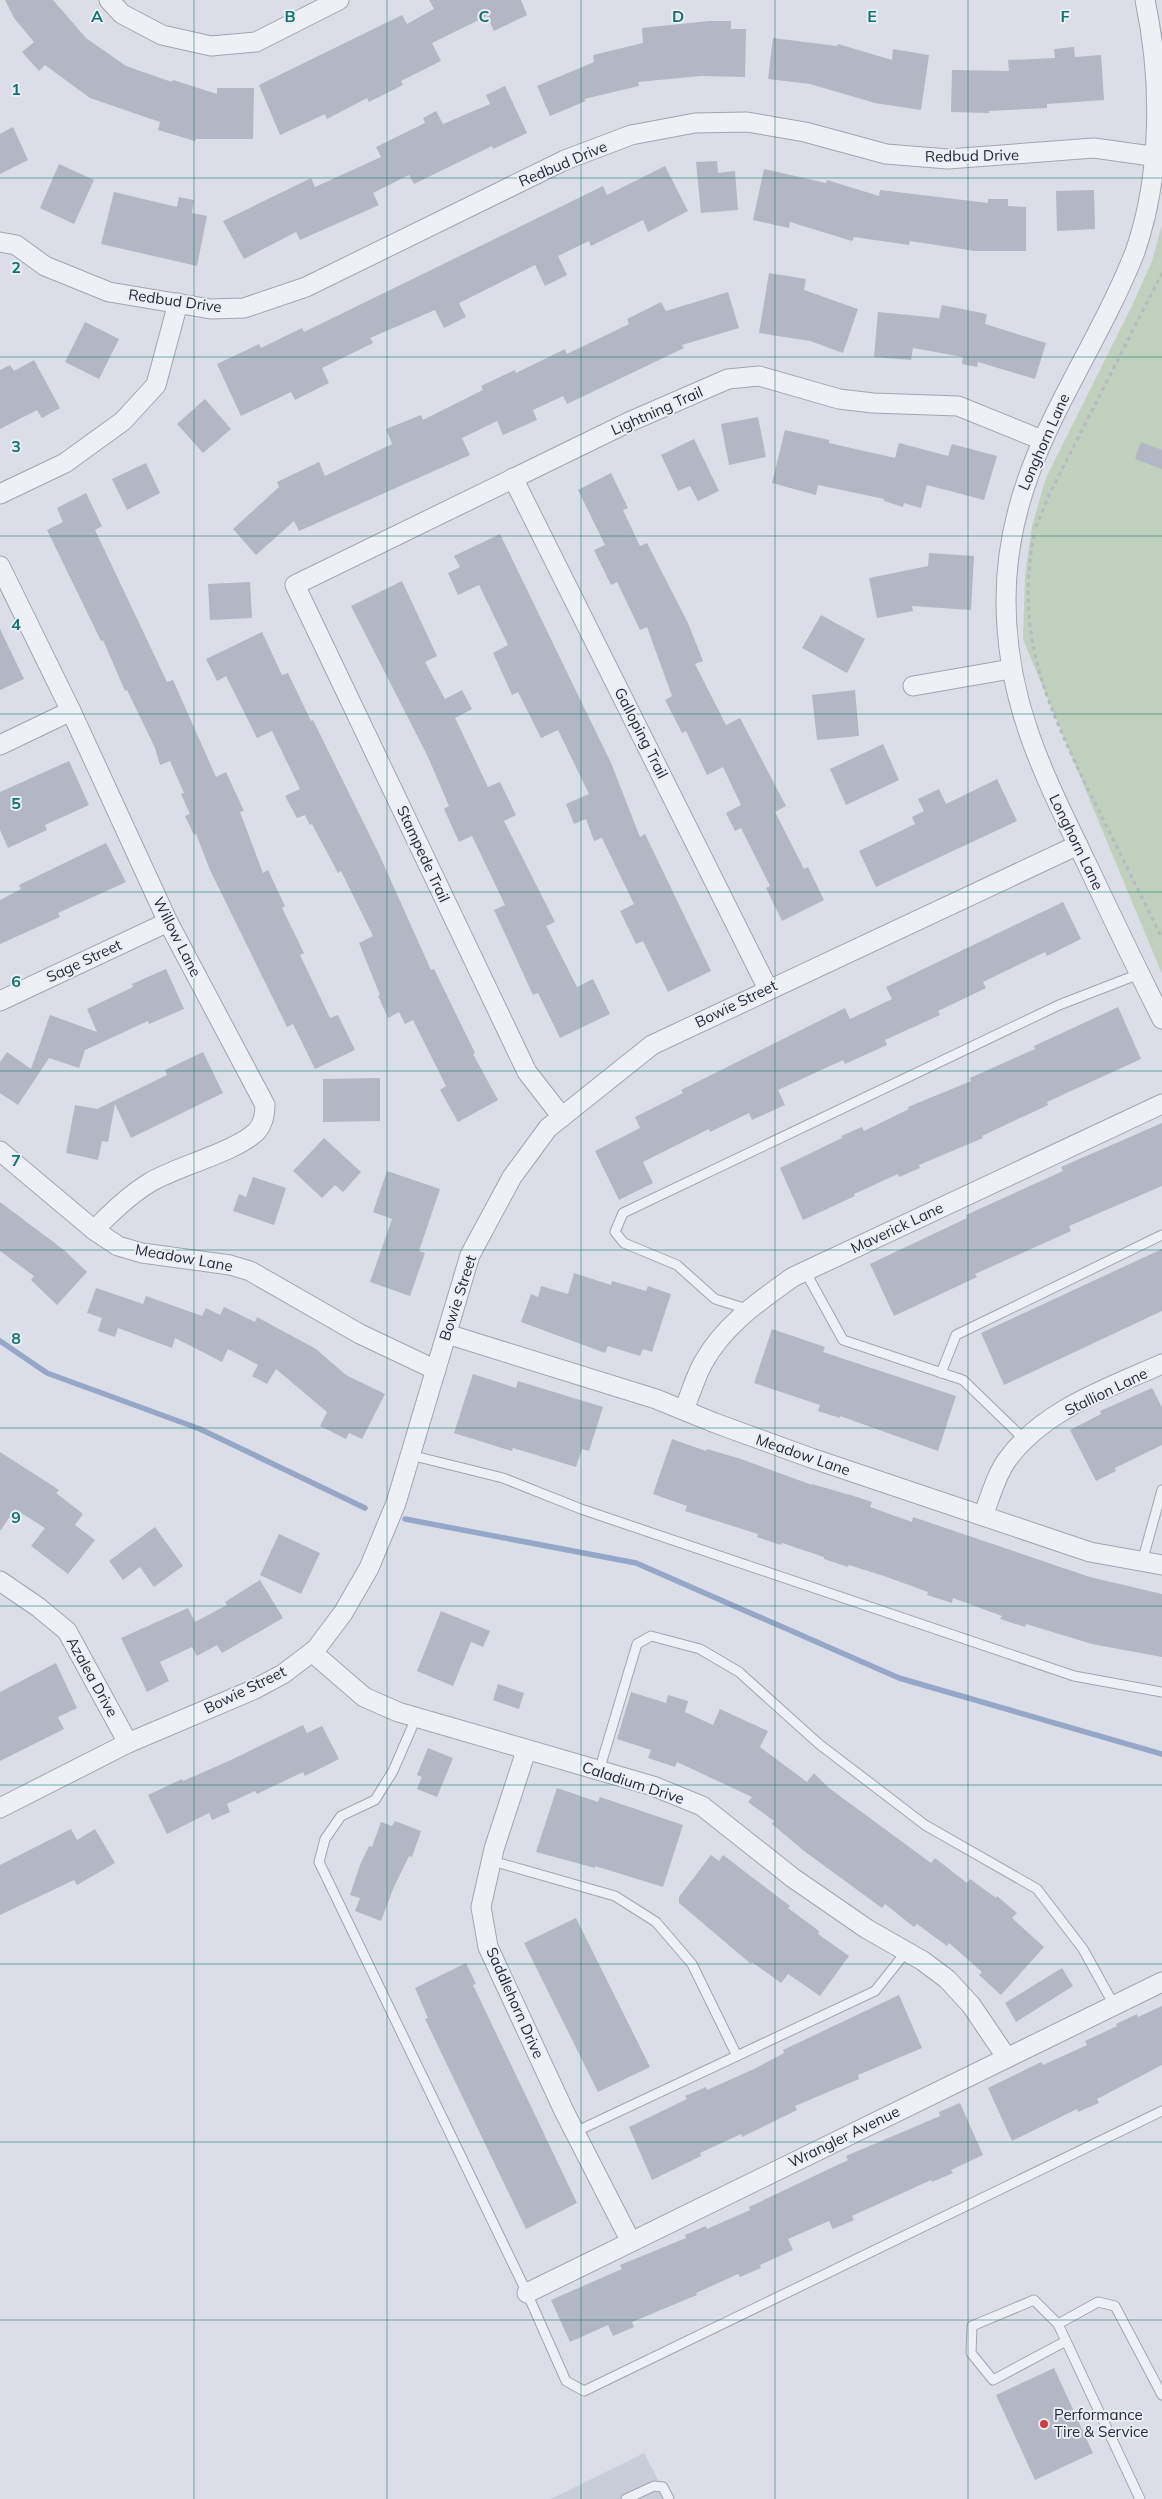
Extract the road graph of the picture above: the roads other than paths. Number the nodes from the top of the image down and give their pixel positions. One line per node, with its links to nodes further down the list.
1 (109, 0): 2 (street)
2 (339, 0)
3 (1145, 0): 4 (street, Longhorn Lane)
4 (1158, 156): 6 (street, Redbud Drive); 7 (street, Longhorn Lane)
5 (0, 242): 6 (street, Redbud Drive)
6 (178, 304): 9 (street)
7 (1042, 440): 8 (street, Lightning Trail); 12 (street, Longhorn Lane)
8 (513, 478): 11 (street, Lightning Trail); 19 (street, Galloping Trail)
9 (0, 494)
10 (0, 566): 14 (street, Willow Lane)
11 (295, 585): 23 (street, Stampede Trail)
12 (1011, 669): 13 (street); 16 (street, Longhorn Lane)
13 (913, 686)
14 (71, 711): 15 (street); 17 (street, Willow Lane)
15 (0, 745)
16 (1078, 845): 18 (street, Longhorn Lane); 19 (street, Bowie Street)
17 (168, 922): 20 (street, Sage Street); 25 (street, Willow Lane)
18 (1140, 974): 21 (street, Longhorn Lane); 28 (lane)
19 (768, 989): 23 (street, Bowie Street)
20 (0, 1001)
21 (1162, 1019)
22 (1162, 1104): 27 (street, Maverick Lane)
23 (562, 1117): 29 (street, Bowie Street)
24 (0, 1151): 25 (street, Meadow Lane)
25 (94, 1230): 31 (street, Meadow Lane)
26 (1162, 1235): 32 (lane)
27 (805, 1272): 28 (street, Maverick Lane); 32 (lane)
28 (747, 1310): 33 (street, Maverick Lane)
29 (447, 1334): 31 (street, Bowie Street); 33 (street, Meadow Lane)
30 (1162, 1364): 34 (street, Stallion Lane)
31 (436, 1370): 35 (street, Bowie Street)
32 (941, 1373): 34 (lane)
33 (684, 1410): 37 (street, Meadow Lane)
34 (1025, 1440): 37 (street, Stallion Lane)
35 (410, 1455): 41 (street, Bowie Street); 42 (lane)
36 (1162, 1490): 38 (lane)
37 (983, 1516): 38 (street, Meadow Lane)
38 (1142, 1562): 39 (street, Meadow Lane)
39 (1162, 1565)
40 (0, 1581): 44 (street, Azalea Drive)
41 (312, 1652): 43 (street, Caladium Drive); 44 (street, Bowie Street)
42 (1162, 1692)
43 (416, 1718): 45 (street, Caladium Drive); 57 (lane)
44 (128, 1743): 47 (street, Bowie Street)
45 (526, 1751): 46 (street, Caladium Drive); 48 (street, Saddlehorn Drive)
46 (599, 1771): 49 (street, Caladium Drive); 51 (lane)
47 (0, 1808)
48 (492, 1861): 52 (lane); 55 (street, Saddlehorn Drive)
49 (906, 1952): 52 (lane); 53 (street, Caladium Drive)
50 (1162, 1982): 51 (street, Wrangler Avenue)
51 (1114, 2006): 53 (street, Wrangler Avenue)
52 (737, 2056): 55 (lane)
53 (1007, 2058): 56 (street, Wrangler Avenue)
54 (1162, 2111): 57 (lane)
55 (575, 2132): 56 (street, Saddlehorn Drive)
56 (631, 2242): 57 (street, Wrangler Avenue)
57 (527, 2293)
58 (1058, 2324): 59 (lane); 59 (lane); 60 (lane)
59 (1066, 2341): 63 (lane)
60 (1162, 2396)
61 (626, 2499): 62 (lane)
62 (669, 2499)
63 (1140, 2499)

